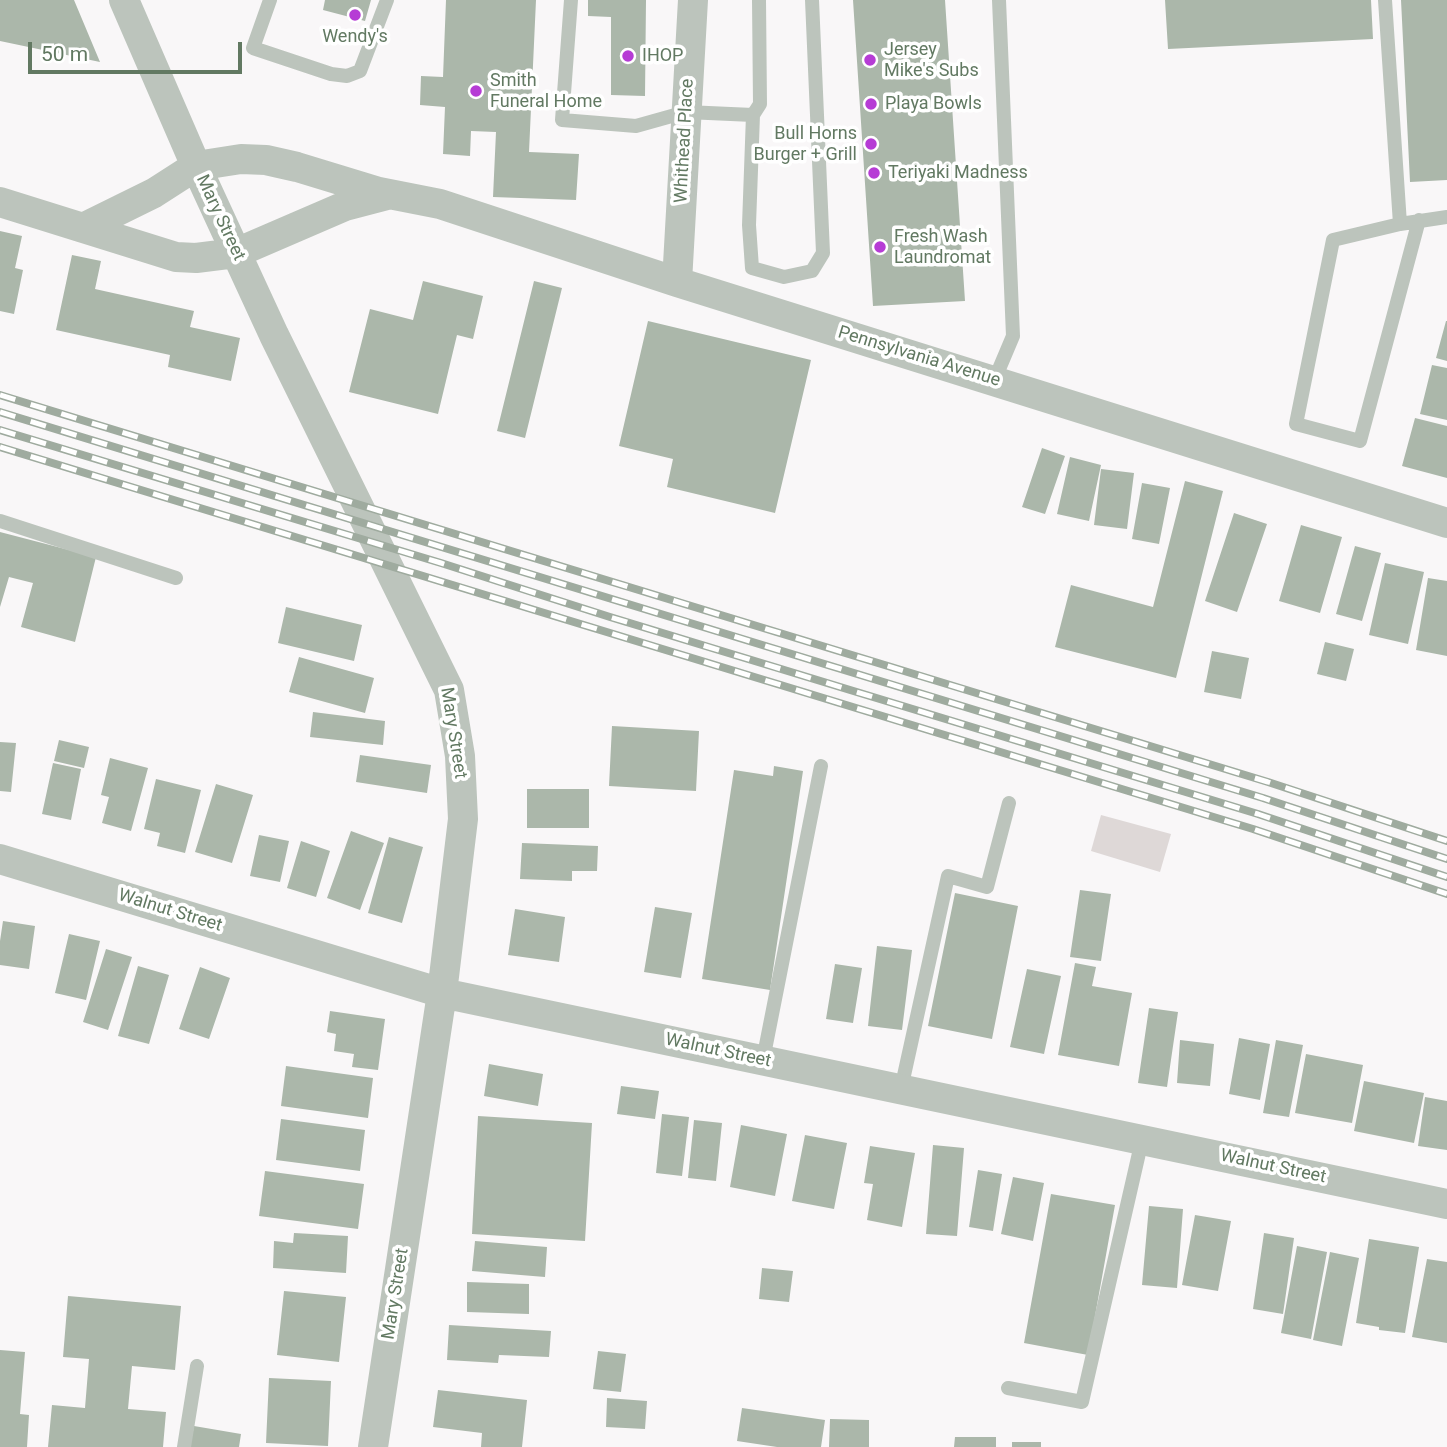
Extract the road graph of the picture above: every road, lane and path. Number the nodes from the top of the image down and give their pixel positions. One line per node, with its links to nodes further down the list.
1 (124, 0): 12 (street, Mary Street)
2 (270, 0): 3 (lane)
3 (387, 0)
4 (571, 0): 10 (lane)
5 (693, 0): 10 (street, Whithead Place)
6 (759, 0): 11 (lane)
7 (813, 0): 11 (lane)
8 (999, 0): 21 (lane)
9 (1385, 0): 17 (lane)
10 (686, 113): 11 (lane); 20 (street, Whithead Place)
11 (753, 116)
12 (196, 166): 13 (street, Pennsylvania Avenue); 18 (street); 19 (street, Mary Street)
13 (391, 194): 19 (street, Pennsylvania Avenue); 20 (street, Pennsylvania Avenue)
14 (0, 202): 18 (street, Pennsylvania Avenue)
15 (1447, 217): 16 (lane)
16 (1419, 220): 17 (lane); 17 (lane)
17 (1400, 224)
18 (85, 227): 19 (street, Pennsylvania Avenue)
19 (236, 253): 28 (street, Mary Street)
20 (677, 282): 21 (street, Pennsylvania Avenue)
21 (994, 381): 23 (street, Pennsylvania Avenue)
22 (0, 521): 24 (lane)
23 (1447, 523)
24 (176, 578)
25 (821, 766): 29 (lane)
26 (1009, 803): 30 (lane)
27 (0, 859): 28 (street, Walnut Street)
28 (442, 993): 29 (street, Walnut Street); 36 (street, Mary Street)
29 (764, 1060): 30 (street, Walnut Street)
30 (901, 1088): 31 (street, Walnut Street)
31 (1142, 1140): 32 (street, Walnut Street); 34 (lane)
32 (1447, 1204)
33 (197, 1366): 35 (lane)
34 (1008, 1388)
35 (184, 1447)
36 (373, 1447)

